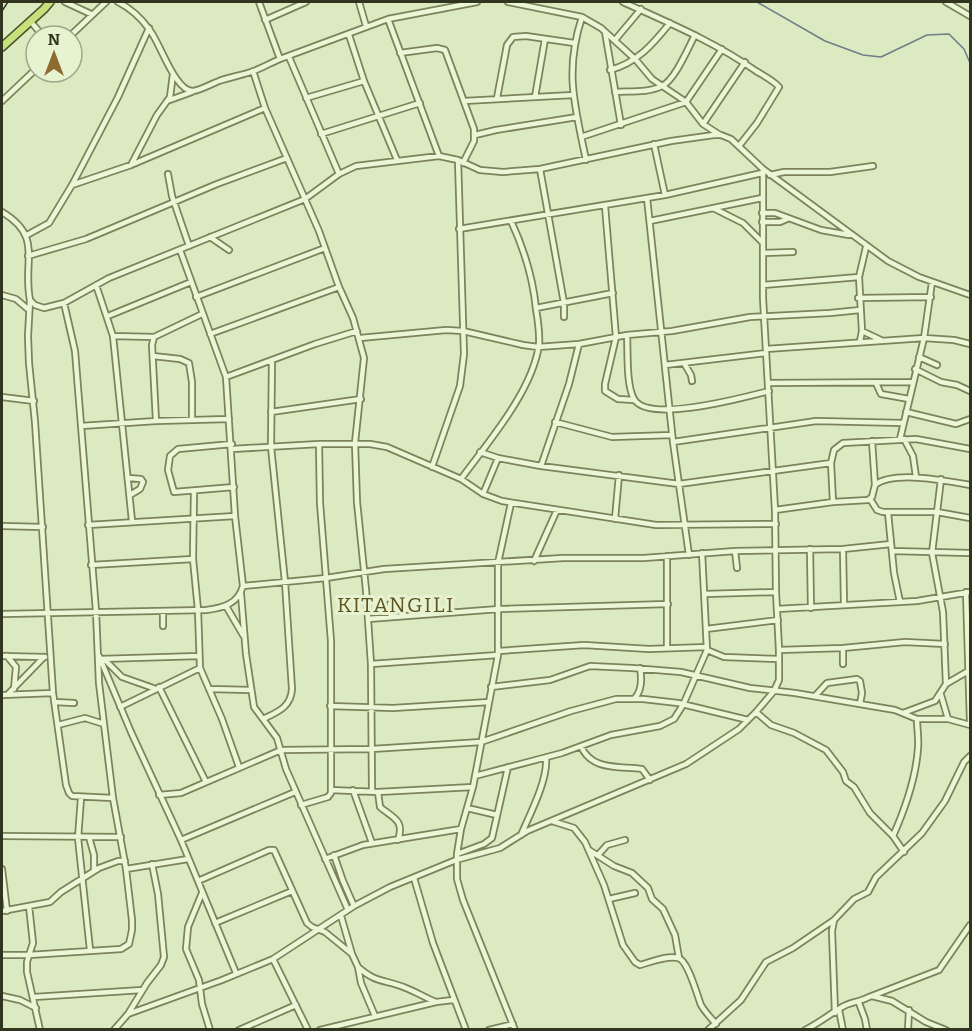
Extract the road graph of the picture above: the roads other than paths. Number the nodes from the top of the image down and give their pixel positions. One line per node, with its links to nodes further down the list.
1 (50, 2): 20 (highway)
2 (65, 2): 15 (street)
3 (106, 2): 15 (street)
4 (118, 2): 24 (street)
5 (260, 2): 19 (street)
6 (306, 2): 19 (street)
7 (359, 2): 23 (street)
8 (441, 2): 13 (street)
9 (477, 2): 13 (street)
10 (508, 2): 17 (street)
11 (623, 2): 14 (street)
12 (946, 2): 16 (street)
13 (442, 8): 18 (street)
14 (641, 9): 21 (street); 29 (street)
15 (91, 14): 22 (street)
16 (970, 16)
17 (582, 17): 25 (street); 30 (street)
18 (388, 19): 23 (street); 33 (street)
19 (265, 20): 35 (street)
20 (30, 22): 31 (highway)
21 (670, 23): 27 (street); 36 (street)
22 (81, 24)
23 (366, 26): 26 (street)
24 (149, 28): 40 (street); 78 (street)
25 (605, 32): 29 (street); 38 (street)
26 (349, 35): 34 (street); 42 (street)
27 (695, 35): 32 (street); 43 (street)
28 (545, 39): 30 (street); 47 (street); 49 (street)
29 (615, 39): 36 (street)
30 (574, 43): 46 (street)
31 (2, 47)
32 (722, 49): 37 (street); 53 (street)
33 (400, 53): 52 (street); 54 (street)
34 (289, 57): 35 (street); 48 (street)
35 (280, 59): 39 (street)
36 (636, 60): 38 (street); 43 (street)
37 (744, 62): 58 (street); 65 (street)
38 (610, 70): 45 (street)
39 (253, 71): 44 (street); 55 (street)
40 (173, 74): 44 (street); 51 (street)
41 (24, 80): 50 (street)
42 (364, 81): 48 (street); 56 (street)
43 (663, 86): 45 (street); 53 (street)
44 (194, 91): 51 (street)
45 (615, 92): 59 (street)
46 (573, 95): 47 (street); 57 (street)
47 (535, 97): 49 (street)
48 (306, 98): 60 (street)
49 (497, 98): 52 (street)
50 (2, 101)
51 (167, 101): 71 (street)
52 (464, 101): 61 (street)
53 (686, 102): 58 (street); 59 (street)
54 (420, 103): 56 (street); 66 (street)
55 (266, 108): 67 (street); 71 (street)
56 (378, 116): 60 (street); 68 (street)
57 (577, 117): 61 (street); 63 (street)
58 (704, 124): 62 (street)
59 (621, 125): 63 (street)
60 (321, 134): 76 (street)
61 (475, 135): 70 (street)
62 (721, 135): 64 (street); 65 (street)
63 (581, 137): 69 (street)
64 (654, 144): 69 (street); 79 (street)
65 (739, 146): 74 (street)
66 (439, 156): 68 (street); 70 (street)
67 (287, 158): 82 (street); 83 (street)
68 (397, 160): 76 (street)
69 (586, 160): 73 (street)
70 (460, 161): 73 (street); 93 (street)
71 (131, 165): 78 (street)
72 (873, 166): 77 (street)
73 (540, 169): 88 (street)
74 (762, 171): 77 (street); 79 (street); 81 (street)
75 (168, 174): 83 (street)
76 (339, 174): 82 (street)
77 (770, 175): 95 (street)
78 (72, 185): 94 (street)
79 (665, 195): 80 (street)
80 (647, 198): 84 (street); 91 (street)
81 (762, 198): 85 (street); 87 (street)
82 (305, 199): 96 (street); 100 (street)
83 (174, 203): 98 (street); 105 (street)
84 (605, 206): 88 (street); 112 (street)
85 (713, 208): 91 (street); 97 (street)
86 (2, 212): 94 (street)
87 (762, 213): 89 (street); 92 (street)
88 (548, 215): 90 (street); 120 (street)
89 (786, 219): 92 (street); 95 (street)
90 (511, 221): 93 (street); 121 (street)
91 (650, 222): 131 (street)
92 (762, 222): 97 (street)
93 (459, 229): 128 (street)
94 (27, 235): 105 (street)
95 (851, 235): 99 (street)
96 (210, 237): 98 (street); 102 (street)
97 (762, 242): 104 (street)
98 (189, 246): 101 (street)
99 (866, 247): 106 (street); 108 (street)
100 (326, 248): 111 (street); 115 (street)
101 (180, 250): 107 (street); 109 (street)
102 (230, 250)
103 (793, 252): 104 (street)
104 (763, 253): 110 (street)
105 (28, 256): 118 (street)
106 (859, 277): 110 (street); 117 (street)
107 (191, 282): 115 (street); 125 (street)
108 (932, 282): 114 (street); 116 (street)
109 (96, 285): 119 (street); 125 (street)
110 (763, 285): 126 (street)
111 (339, 287): 130 (street); 132 (street)
112 (613, 293): 120 (street); 136 (street)
113 (2, 295): 122 (street)
114 (970, 295)
115 (196, 297): 124 (street)
116 (931, 297): 117 (street); 138 (street)
117 (858, 298): 123 (street)
118 (30, 300): 119 (street); 122 (street)
119 (64, 303): 174 (street)
120 (564, 303): 121 (street); 127 (street)
121 (536, 308): 143 (street)
122 (29, 310): 163 (street)
123 (860, 310): 126 (street); 129 (street)
124 (202, 314): 132 (street); 135 (street)
125 (108, 315): 134 (street)
126 (764, 315): 131 (street); 144 (street)
127 (564, 317)
128 (463, 331): 137 (street); 143 (street); 189 (street)
129 (862, 331): 139 (street); 140 (street)
130 (357, 332): 137 (street); 147 (street)
131 (661, 332): 133 (street); 149 (street)
132 (210, 334): 152 (street)
133 (627, 335): 136 (street); 162 (street)
134 (113, 336): 135 (street); 172 (street)
135 (154, 337): 145 (street)
136 (616, 337): 142 (street); 162 (street)
137 (360, 338): 160 (street)
138 (924, 338): 140 (street); 141 (street); 146 (street)
139 (860, 341): 140 (street); 144 (street)
140 (882, 341)
141 (970, 344)
142 (579, 345): 143 (street); 171 (street)
143 (538, 347): 185 (street)
144 (766, 351): 148 (street); 156 (street)
145 (153, 356): 168 (street); 170 (street)
146 (919, 357): 150 (street); 151 (street)
147 (272, 360): 152 (street); 165 (street)
148 (684, 363): 149 (street); 153 (street)
149 (665, 365): 164 (street)
150 (937, 365)
151 (915, 369): 155 (street); 158 (street)
152 (226, 377): 169 (street)
153 (692, 381)
154 (876, 382): 155 (street); 156 (street); 161 (street)
155 (912, 382): 161 (street)
156 (768, 383): 157 (street)
157 (769, 391): 164 (street); 175 (street)
158 (970, 391)
159 (2, 397): 163 (street)
160 (361, 399): 165 (street); 180 (street)
161 (909, 399): 166 (street)
162 (634, 400): 164 (street)
163 (34, 401): 219 (street)
164 (670, 410): 176 (street)
165 (271, 412): 183 (street)
166 (906, 412): 167 (street); 173 (street)
167 (970, 418)
168 (192, 419): 169 (street); 170 (street)
169 (229, 419): 182 (street)
170 (156, 421): 172 (street)
171 (555, 422): 176 (street); 188 (street)
172 (122, 423): 174 (street); 193 (street)
173 (903, 423): 175 (street); 177 (street)
174 (81, 426): 216 (street)
175 (770, 427): 179 (street); 190 (street)
176 (672, 435): 179 (street)
177 (902, 439): 178 (street); 184 (street); 192 (street)
178 (872, 441): 187 (street); 197 (street)
179 (673, 442): 196 (street)
180 (355, 443): 181 (street); 189 (street); 236 (street)
181 (318, 444): 183 (street); 237 (street)
182 (232, 446): 183 (street); 199 (street); 200 (street)
183 (271, 447): 238 (street)
184 (970, 449)
185 (480, 452): 186 (street); 194 (street)
186 (498, 458): 188 (street); 201 (street)
187 (831, 463): 190 (street); 204 (street)
188 (541, 466): 191 (street)
189 (432, 467): 194 (street)
190 (772, 470): 196 (street); 207 (street)
191 (619, 475): 196 (street); 213 (street)
192 (916, 477): 195 (street); 197 (street)
193 (129, 478): 202 (street); 202 (street)
194 (461, 479): 201 (street)
195 (941, 479): 198 (street); 208 (street)
196 (679, 484): 218 (street)
197 (875, 485): 203 (street)
198 (970, 485)
199 (234, 487): 200 (street); 210 (street)
200 (194, 490): 211 (street)
201 (483, 494): 205 (street)
202 (130, 495): 214 (street)
203 (870, 499): 204 (street); 209 (street)
204 (833, 502): 207 (street)
205 (511, 503): 206 (street); 233 (street)
206 (557, 510): 213 (street); 232 (street)
207 (775, 510): 215 (street)
208 (937, 512): 209 (street); 212 (street); 227 (street)
209 (888, 513): 220 (street)
210 (235, 516): 211 (street); 239 (street)
211 (193, 518): 214 (street); 231 (street)
212 (970, 518)
213 (615, 519): 218 (street)
214 (132, 521): 216 (street)
215 (776, 524): 218 (street); 221 (street)
216 (88, 525): 234 (street)
217 (2, 526): 219 (street)
218 (686, 526): 229 (street)
219 (43, 527): 255 (street)
220 (891, 544): 223 (street); 225 (street)
221 (776, 549): 222 (street); 224 (street); 240 (street)
222 (810, 549): 223 (street); 250 (street)
223 (843, 549): 248 (street)
224 (735, 551): 226 (street); 235 (street)
225 (892, 551): 227 (street); 245 (street)
226 (702, 553): 229 (street); 243 (street)
227 (932, 553): 228 (street); 244 (street)
228 (970, 553)
229 (689, 555): 230 (street)
230 (667, 556): 232 (street); 247 (street)
231 (193, 559): 234 (street); 253 (street)
232 (534, 561): 233 (street)
233 (498, 563): 236 (street); 251 (street)
234 (91, 565): 254 (street)
235 (737, 568)
236 (364, 572): 237 (street); 259 (street)
237 (326, 578): 238 (street); 300 (street)
238 (285, 582): 239 (street); 305 (street)
239 (243, 586): 242 (street)
240 (776, 592): 243 (street); 252 (street)
241 (968, 592): 244 (street); 280 (street)
242 (241, 593): 249 (street); 263 (street)
243 (705, 594): 262 (street)
244 (941, 597): 245 (street); 264 (street)
245 (900, 602): 248 (street)
246 (390, 604): 258 (street)
247 (668, 604): 251 (street); 265 (street)
248 (844, 605): 250 (street)
249 (226, 606): 253 (street); 263 (street)
250 (811, 608): 252 (street)
251 (499, 609): 258 (street); 269 (street)
252 (777, 609): 260 (street)
253 (198, 610): 256 (street); 271 (street)
254 (96, 611): 255 (street); 256 (street); 274 (street)
255 (48, 612): 257 (street); 273 (street)
256 (163, 612): 261 (street)
257 (2, 614)
258 (391, 617): 259 (street)
259 (368, 619): 276 (street)
260 (778, 620): 262 (street); 268 (street)
261 (164, 626)
262 (706, 629): 267 (street)
263 (244, 636): 287 (street)
264 (945, 644): 266 (street); 282 (street)
265 (668, 648): 267 (street); 269 (street)
266 (843, 648): 268 (street); 277 (street)
267 (707, 649): 275 (street); 281 (street)
268 (779, 650): 275 (street)
269 (498, 653): 276 (street); 283 (street)
270 (4, 656): 272 (street); 285 (street)
271 (199, 656): 274 (street); 278 (street)
272 (44, 657): 273 (street); 285 (street)
273 (51, 657): 289 (street)
274 (101, 657): 284 (street); 301 (street); 310 (street)
275 (779, 659): 288 (street)
276 (371, 663): 302 (street)
277 (843, 664)
278 (200, 668): 284 (street); 286 (street)
279 (640, 668): 281 (street); 283 (street); 294 (street)
280 (970, 670): 282 (street); 309 (street)
281 (696, 676): 288 (street); 299 (street)
282 (946, 684): 292 (street)
283 (491, 687): 296 (street)
284 (158, 688): 301 (street); 323 (street)
285 (14, 689): 290 (street)
286 (210, 689): 287 (street); 319 (street)
287 (251, 690): 305 (street)
288 (774, 691): 293 (street); 303 (street)
289 (53, 693): 290 (street); 295 (street)
290 (8, 694): 291 (street)
291 (2, 695)
292 (941, 695): 304 (street); 307 (street)
293 (814, 696): 298 (street); 298 (street)
294 (635, 698): 299 (street); 312 (street)
295 (54, 702): 297 (street); 311 (street)
296 (489, 702): 302 (street); 312 (street)
297 (74, 703)
298 (860, 704): 304 (street)
299 (683, 705): 308 (street); 313 (street)
300 (330, 706): 302 (street); 314 (street)
301 (120, 707): 329 (street)
302 (372, 708): 315 (street)
303 (756, 712): 308 (street); 339 (street)
304 (903, 712): 306 (street)
305 (263, 719): 316 (street)
306 (917, 719): 307 (street); 339 (street)
307 (948, 719): 309 (street)
308 (748, 720): 322 (street)
309 (970, 723)
310 (104, 724): 311 (street); 331 (street)
311 (58, 725): 330 (street)
312 (481, 742): 315 (street); 321 (street)
313 (581, 746): 318 (street); 322 (street)
314 (330, 749): 315 (street); 316 (street); 325 (street)
315 (372, 749): 327 (street)
316 (281, 750): 319 (street); 328 (street)
317 (970, 756): 348 (street)
318 (546, 758): 320 (street); 337 (street)
319 (239, 767): 323 (street)
320 (508, 767): 321 (street); 334 (street)
321 (475, 776): 324 (street)
322 (650, 780): 335 (street)
323 (206, 782): 329 (street)
324 (473, 787): 327 (street); 333 (street)
325 (331, 790): 326 (street); 332 (street)
326 (353, 790): 327 (street); 346 (street)
327 (375, 791): 344 (street)
328 (295, 792): 332 (street); 343 (street)
329 (159, 795): 343 (street)
330 (81, 798): 331 (street); 342 (street)
331 (113, 798): 341 (street)
332 (301, 805): 353 (street)
333 (467, 808): 334 (street); 336 (street)
334 (496, 815): 351 (street)
335 (552, 820): 337 (street); 347 (street)
336 (461, 829): 344 (street); 351 (street)
337 (521, 835): 351 (street)
338 (2, 836): 342 (street)
339 (893, 836): 348 (street)
340 (89, 837): 341 (street); 342 (street); 358 (street)
341 (121, 837): 354 (street)
342 (78, 838): 360 (street)
343 (181, 840): 352 (street)
344 (398, 840): 346 (street)
345 (626, 840): 350 (street)
346 (372, 843): 349 (street)
347 (589, 850): 350 (street); 365 (street)
348 (904, 852): 371 (street)
349 (334, 855): 353 (street); 367 (street)
350 (598, 855): 379 (street)
351 (457, 857): 359 (street); 399 (street)
352 (188, 859): 355 (street); 361 (street)
353 (325, 859): 368 (street)
354 (125, 861): 357 (street); 358 (street)
355 (152, 864): 357 (street); 384 (street)
356 (2, 869): 369 (street)
357 (126, 869): 375 (street)
358 (93, 871): 360 (street)
359 (414, 878): 367 (street); 388 (street)
360 (82, 879): 366 (street); 375 (street)
361 (198, 881): 362 (street); 363 (street)
362 (292, 891): 372 (street); 374 (street)
363 (202, 892): 372 (street); 383 (street)
364 (634, 893): 365 (street)
365 (609, 899): 379 (street)
366 (29, 906): 369 (street); 378 (street)
367 (354, 906): 368 (street)
368 (348, 910): 370 (street)
369 (4, 911)
370 (340, 916): 374 (street); 376 (street)
371 (834, 920): 394 (street); 398 (street)
372 (215, 923): 382 (street)
373 (970, 925): 386 (street)
374 (321, 929): 376 (street); 380 (street)
375 (90, 950): 378 (street)
376 (352, 954): 381 (street)
377 (2, 955): 378 (street)
378 (29, 955): 387 (street)
379 (679, 958): 398 (street)
380 (273, 959): 382 (street); 391 (street)
381 (358, 967): 389 (street); 396 (street)
382 (236, 973): 383 (street)
383 (201, 988): 395 (street); 403 (street)
384 (142, 990): 387 (street); 395 (street)
385 (2, 996): 392 (street)
386 (872, 996): 390 (street); 393 (street)
387 (34, 997): 392 (street)
388 (453, 1000): 389 (street); 408 (street)
389 (436, 1002): 396 (street)
390 (859, 1003): 394 (street); 413 (street)
391 (296, 1005): 397 (street); 406 (street)
392 (36, 1008): 402 (street)
393 (909, 1010): 414 (street); 415 (street)
394 (837, 1011): 401 (street); 412 (street)
395 (128, 1014): 400 (street)
396 (375, 1016): 407 (street)
397 (257, 1022): 404 (street); 405 (street)
398 (716, 1024): 410 (street)
399 (514, 1027): 409 (street)
400 (117, 1028)
401 (813, 1028): 411 (street)
402 (39, 1029)
403 (210, 1029)
404 (239, 1029)
405 (259, 1029)
406 (308, 1029)
407 (320, 1029)
408 (466, 1029)
409 (489, 1029)
410 (708, 1029)
411 (805, 1029)
412 (843, 1029)
413 (867, 1029)
414 (908, 1029)
415 (946, 1029)

